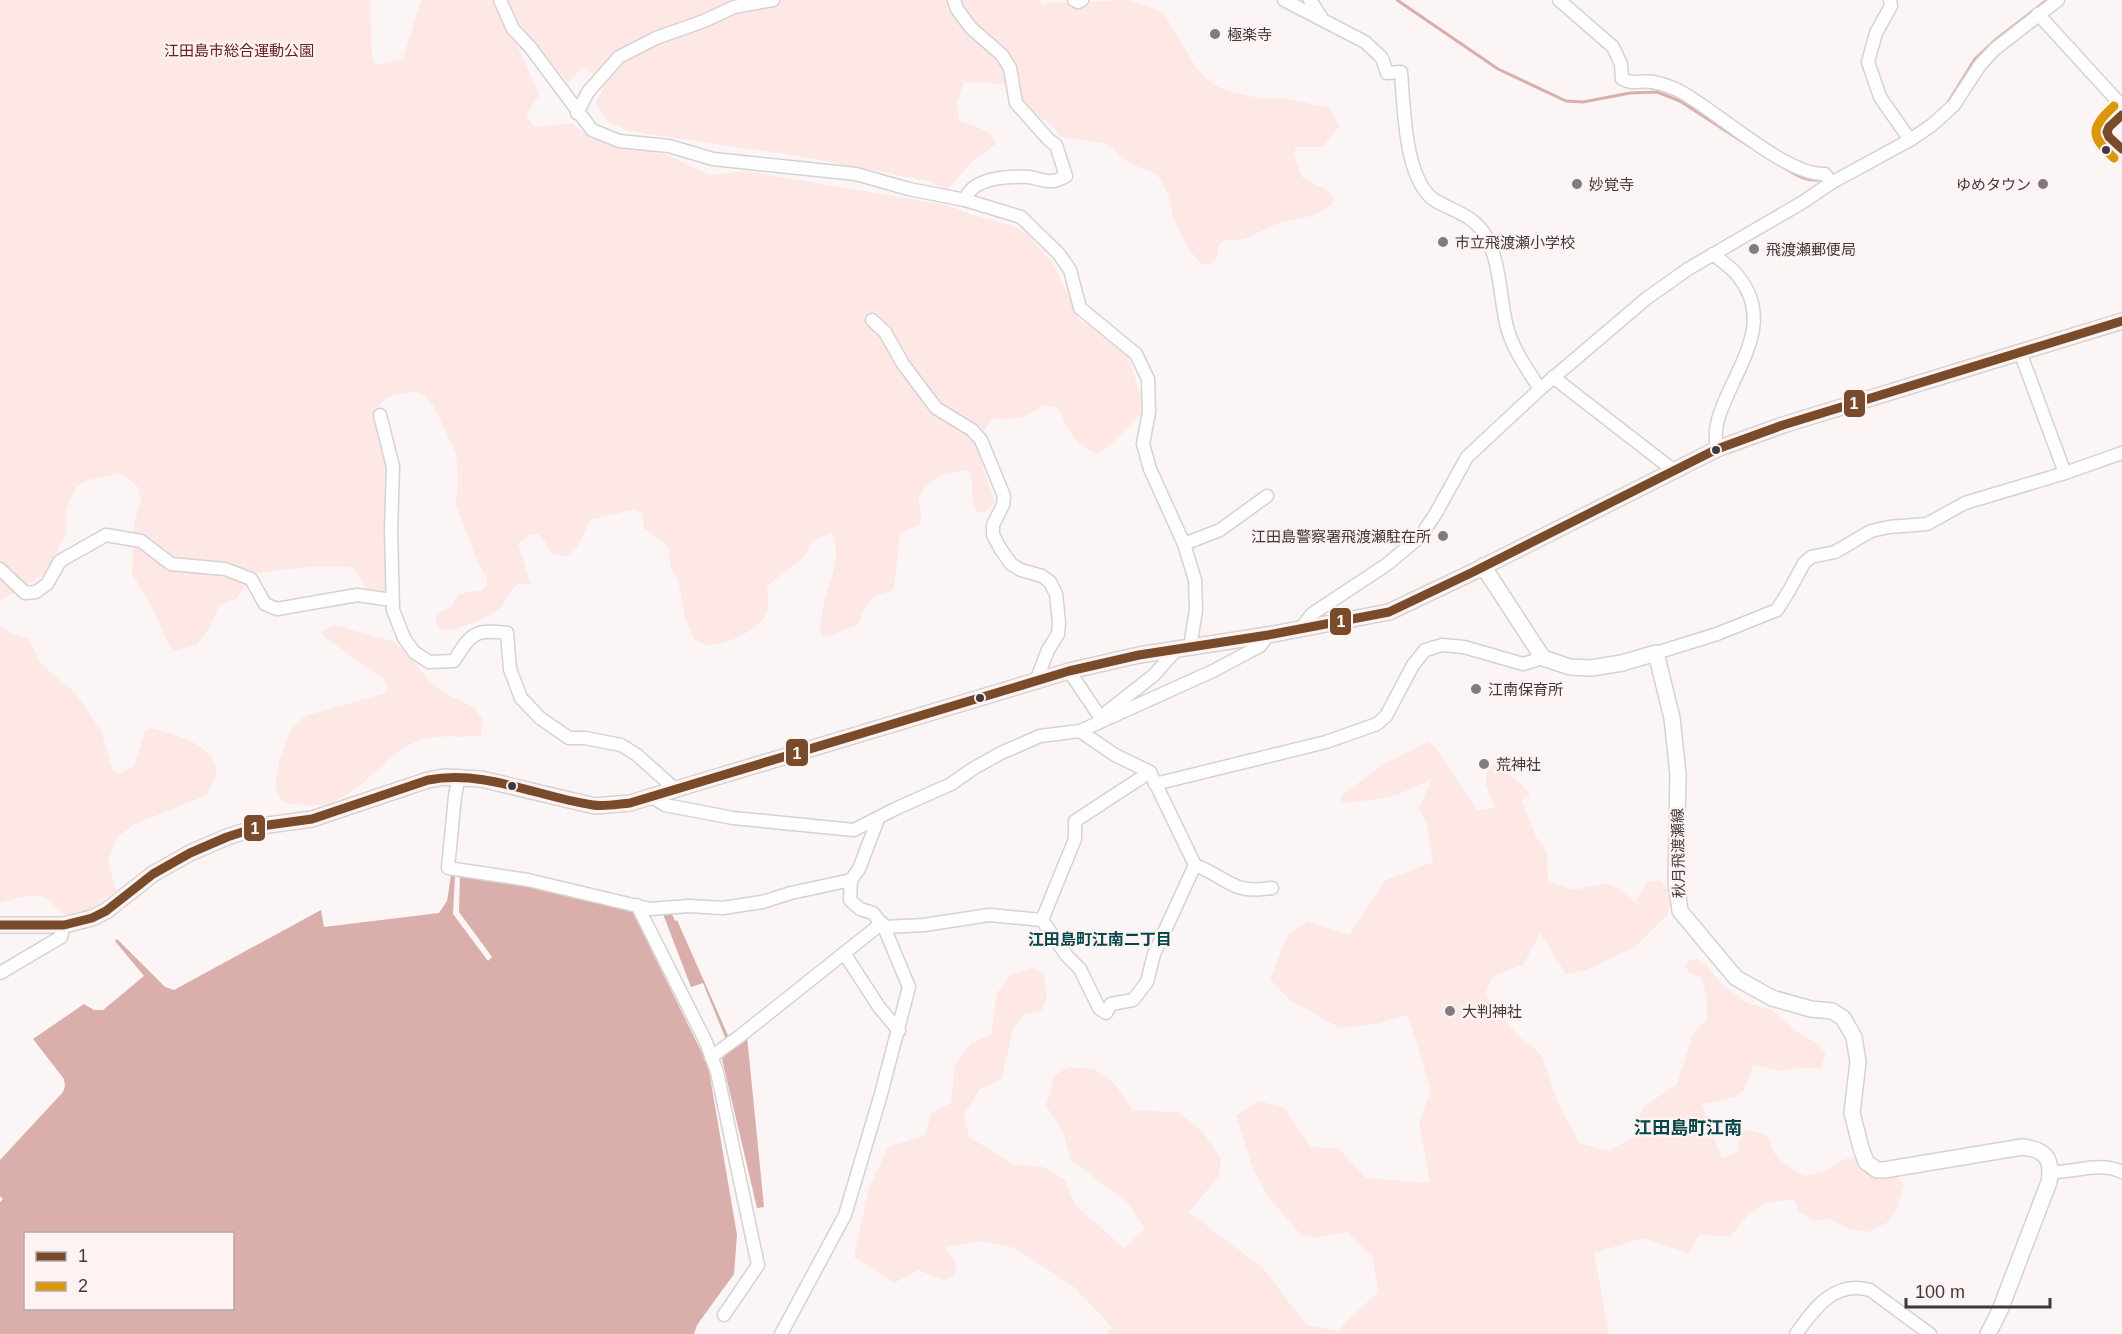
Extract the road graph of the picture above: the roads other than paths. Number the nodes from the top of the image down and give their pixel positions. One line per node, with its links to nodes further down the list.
1 (500, 0): 14 (street)
2 (773, 0): 14 (street)
3 (954, 0): 17 (street)
4 (1074, 0): 5 (street)
5 (1082, 0)
6 (1284, 0): 12 (street)
7 (1310, 0): 12 (street)
8 (1559, 0): 16 (street)
9 (1890, 0): 15 (street)
10 (2058, 0): 11 (street)
11 (2038, 14): 13 (street); 15 (street)
12 (1322, 18): 23 (street)
13 (2122, 106)
14 (577, 112): 17 (street)
15 (1910, 140): 16 (street)
16 (1828, 179): 18 (street)
17 (965, 200): 30 (street)
18 (1713, 254): 22 (street); 25 (street)
19 (872, 320): 40 (street)
20 (2122, 321): 21 (main road)
21 (2020, 352): 25 (main road); 28 (street)
22 (1553, 377): 23 (street); 27 (street)
23 (1539, 388): 34 (street)
24 (380, 415): 33 (street)
25 (1717, 449): 27 (main road)
26 (2122, 453): 28 (street)
27 (1673, 470): 31 (main road)
28 (2065, 473): 37 (street)
29 (1267, 496): 30 (street)
30 (1184, 544): 36 (street)
31 (1483, 566): 34 (main road); 38 (main road)
32 (0, 569): 33 (street)
33 (392, 600): 46 (street)
34 (1301, 628): 35 (main road)
35 (1268, 635): 36 (main road); 41 (street)
36 (1184, 648): 39 (main road); 41 (street)
37 (1656, 653): 38 (main road); 61 (main road, 秋月飛渡瀬線)
38 (1543, 658): 45 (street)
39 (1069, 671): 40 (main road); 41 (street)
40 (1036, 681): 46 (main road)
41 (1102, 718): 42 (street)
42 (1080, 730): 43 (street); 48 (street)
43 (1150, 772): 45 (street); 53 (street)
44 (459, 776): 47 (main road); 52 (street); 55 (main road)
45 (1155, 784): 49 (street)
46 (675, 789): 47 (main road)
47 (652, 797): 48 (street)
48 (878, 819): 50 (street)
49 (1195, 865): 51 (street); 53 (street)
50 (851, 880): 52 (street); 56 (street)
51 (1272, 888)
52 (637, 905): 60 (street)
53 (1042, 920): 56 (street)
54 (0, 925): 55 (main road)
55 (64, 925): 58 (street)
56 (883, 925): 57 (street); 59 (street)
57 (844, 952): 59 (street); 60 (street)
58 (0, 973)
59 (899, 1031): 64 (street)
60 (711, 1056): 63 (street)
61 (2051, 1172): 62 (street); 67 (main road)
62 (2122, 1172)
63 (724, 1315)
64 (780, 1334)
65 (1796, 1334): 66 (street)
66 (1930, 1334)
67 (1988, 1334)

